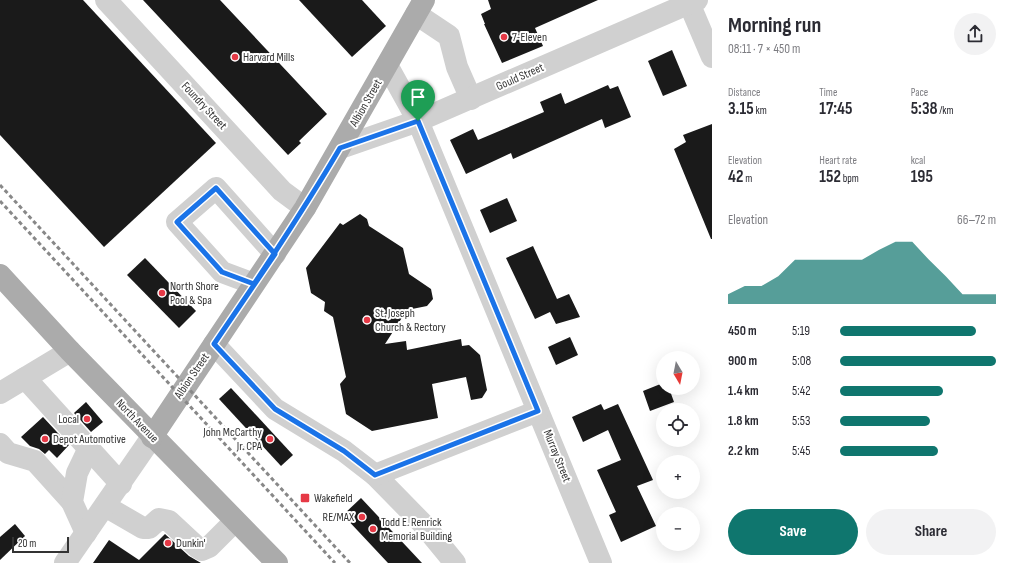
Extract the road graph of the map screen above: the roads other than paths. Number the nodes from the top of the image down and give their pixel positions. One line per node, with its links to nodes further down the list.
1 (106, 0): 9 (street, Foundry Street)
2 (693, 2): 4 (street); 6 (street, Gould Street)
3 (420, 7): 5 (main road, Albion Street); 6 (street)
4 (712, 57)
5 (387, 65): 7 (street, Murray Street); 8 (main road, Albion Street)
6 (471, 99): 7 (street, Gould Street)
7 (418, 121): 8 (street, Gould Street); 17 (street, Murray Street)
8 (340, 148): 9 (main road, Albion Street)
9 (305, 208): 10 (main road, Albion Street)
10 (275, 254): 12 (main road, Albion Street); 12 (street)
11 (0, 275): 14 (main road, North Avenue)
12 (254, 284): 13 (main road, Albion Street)
13 (214, 344): 18 (main road, Albion Street); 21 (street)
14 (70, 352): 15 (street); 18 (main road, North Avenue)
15 (25, 378): 16 (street); 20 (street)
16 (0, 393)
17 (538, 411): 21 (street); 31 (street, Murray Street)
18 (152, 436): 22 (street, Albion Street); 25 (main road, North Avenue)
19 (0, 444): 23 (street)
20 (90, 448): 22 (street); 23 (street)
21 (375, 475): 30 (street)
22 (121, 484): 24 (street, Albion Street)
23 (72, 502): 26 (street)
24 (105, 506): 26 (street, Albion Street); 27 (street)
25 (235, 521): 27 (street); 29 (main road, North Avenue)
26 (86, 533): 28 (street, Albion Street)
27 (203, 556)
28 (65, 563)
29 (276, 563)
30 (455, 563)
31 (601, 563)

